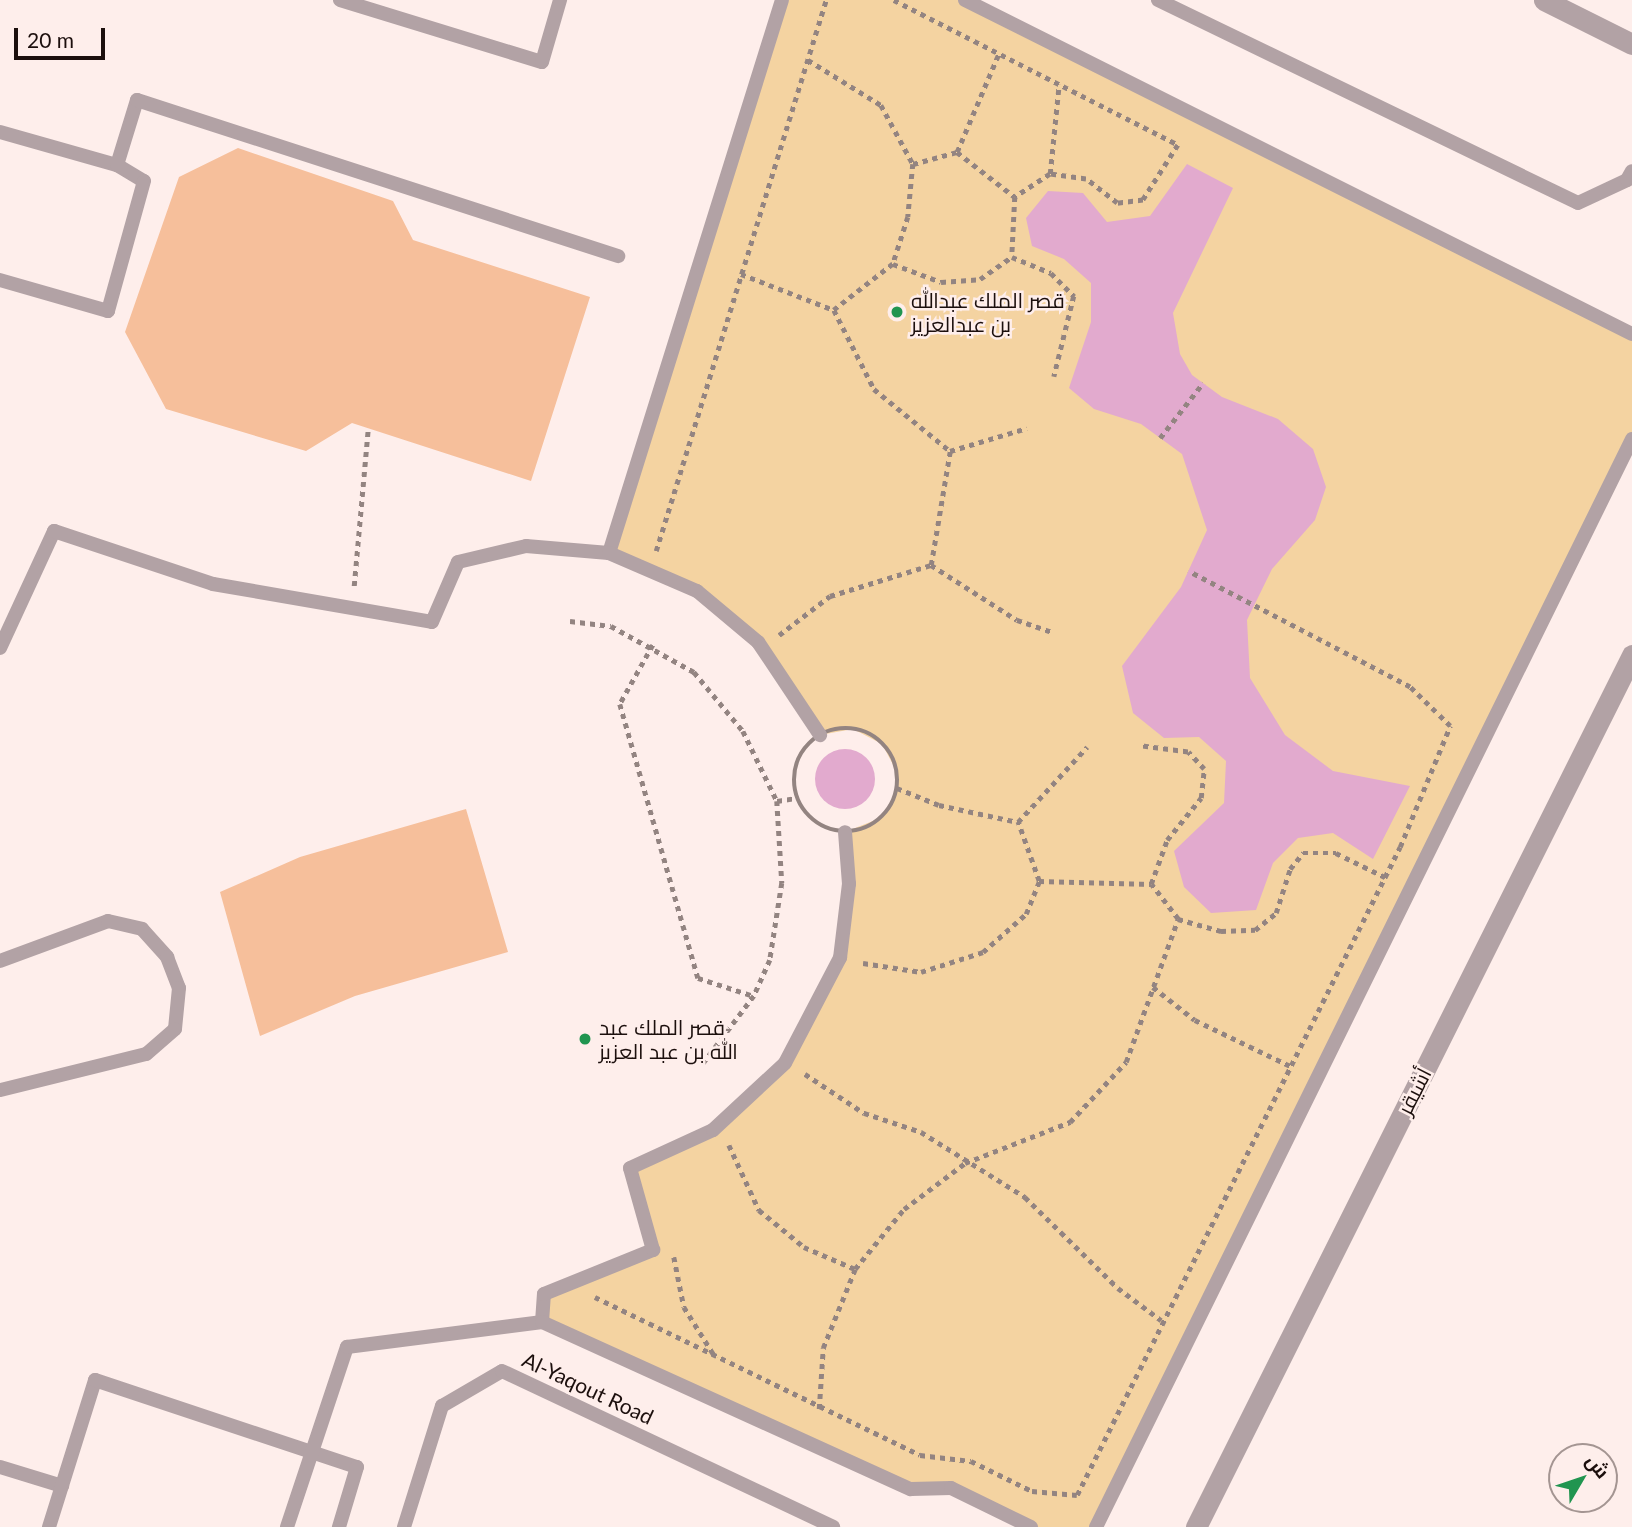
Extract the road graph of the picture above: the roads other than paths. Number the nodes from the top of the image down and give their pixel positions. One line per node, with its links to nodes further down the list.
1 (340, 0): 2 (lane)
2 (560, 0)
3 (782, 0): 15 (lane)
4 (965, 0): 13 (lane)
5 (1158, 0): 10 (lane)
6 (1544, 0): 7 (street)
7 (1632, 44)
8 (0, 132): 9 (lane)
9 (117, 165): 11 (lane); 12 (lane)
10 (1632, 171)
11 (618, 256)
12 (0, 280)
13 (1632, 334)
14 (1632, 439): 32 (lane)
15 (609, 553): 16 (lane); 18 (lane)
16 (0, 648)
17 (1632, 655): 33 (street, أشيقر)
18 (820, 735)
19 (845, 832): 22 (lane)
20 (0, 961): 21 (lane)
21 (0, 1090)
22 (542, 1322): 23 (lane); 31 (lane)
23 (312, 1452): 25 (lane); 27 (lane); 28 (lane)
24 (0, 1467): 25 (lane)
25 (62, 1486): 26 (lane)
26 (49, 1527)
27 (288, 1527)
28 (339, 1527)
29 (404, 1527): 30 (lane, Al-Yaqout Road)
30 (833, 1527)
31 (1031, 1527)
32 (1096, 1527)
33 (1196, 1527)

